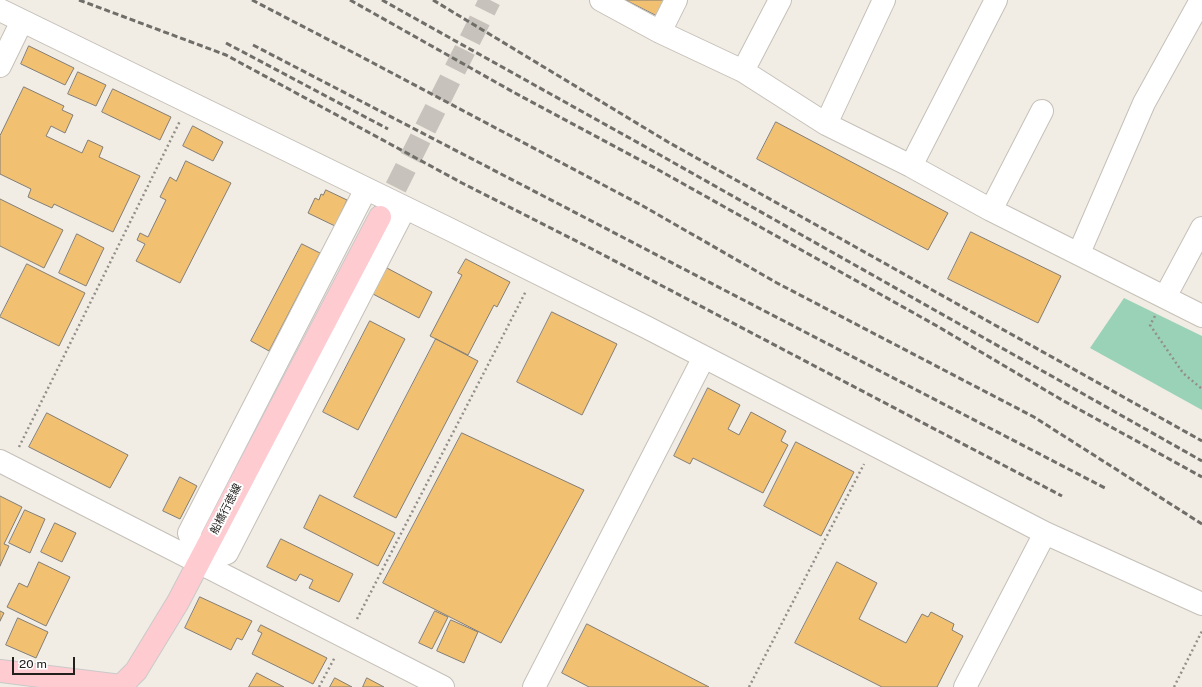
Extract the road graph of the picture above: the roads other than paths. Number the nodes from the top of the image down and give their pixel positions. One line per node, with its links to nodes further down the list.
1 (602, 0): 9 (street)
2 (676, 0): 9 (street)
3 (780, 0): 11 (street)
4 (884, 0): 13 (street)
5 (996, 0): 14 (street)
6 (1201, 0): 20 (street)
7 (0, 10): 8 (street)
8 (22, 21): 10 (street); 15 (street)
9 (660, 32): 11 (street)
10 (0, 66)
11 (743, 72): 13 (street)
12 (1042, 111): 17 (street)
13 (826, 124): 14 (street)
14 (911, 166): 17 (street)
15 (366, 189): 16 (street); 26 (street)
16 (405, 208): 23 (street); 26 (street)
17 (991, 210): 20 (street)
18 (380, 217): 26 (main road, 船橋行徳線)
19 (1202, 228): 21 (street)
20 (1079, 253): 21 (street)
21 (1161, 304): 22 (street)
22 (1202, 316)
23 (704, 357): 25 (street); 31 (street)
24 (0, 461): 26 (street)
25 (1045, 533): 27 (street); 32 (street)
26 (199, 562): 29 (main road, 船橋行徳線); 30 (street)
27 (1202, 604)
28 (0, 671): 29 (main road, 船橋行徳線)
29 (121, 687)
30 (443, 687)
31 (534, 687)
32 (965, 687)

